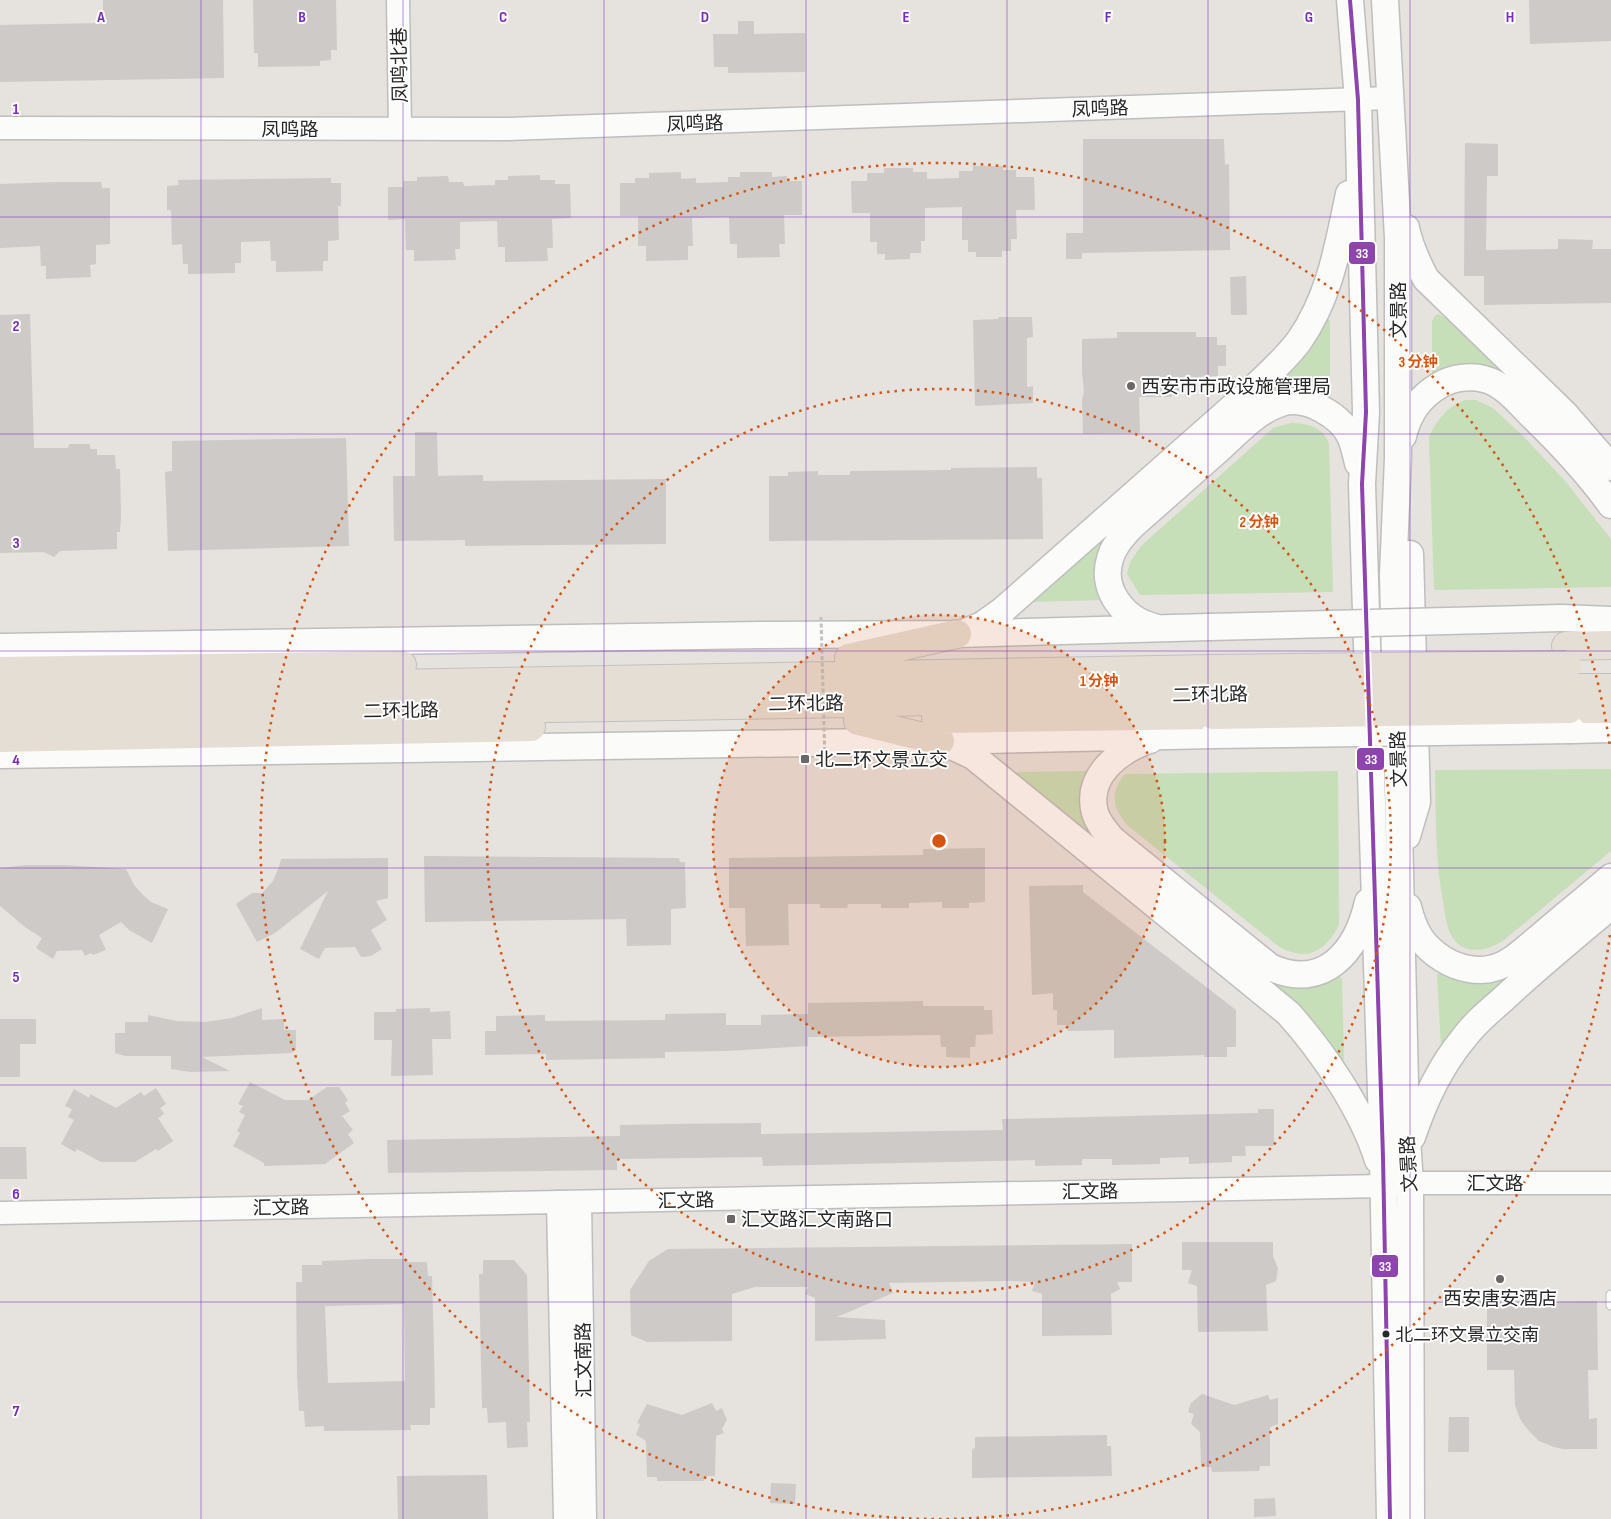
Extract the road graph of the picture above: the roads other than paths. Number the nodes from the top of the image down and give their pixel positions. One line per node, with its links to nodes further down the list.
1 (398, 0): 7 (street, 凤鸣北巷)
2 (1350, 0): 5 (main road, 文景路)
3 (1385, 0): 4 (main road, 文景路)
4 (1390, 98): 5 (street, 凤鸣路); 9 (main road, 文景路)
5 (1358, 100): 7 (street, 凤鸣路); 8 (main road, 文景路)
6 (0, 128): 7 (street, 凤鸣路)
7 (400, 129)
8 (1358, 152): 12 (main road, 文景路); 16 (main road)
9 (1394, 175): 10 (main road); 11 (main road, 文景路)
10 (1611, 467)
11 (1398, 469): 13 (main road); 41 (main road, 文景路)
12 (1362, 484): 15 (main road); 40 (main road, 文景路)
13 (1611, 505)
14 (1603, 617): 25 (main road, bridge)
15 (1162, 628): 16 (main road); 25 (main road)
16 (957, 634): 18 (main road); 19 (highway)
17 (1611, 645): 27 (highway)
18 (0, 646)
19 (849, 658): 22 (highway); 25 (highway)
20 (1611, 664): 27 (highway, 二环北路)
21 (42, 670): 22 (highway); 23 (highway); 24 (highway)
22 (104, 670): 26 (highway)
23 (0, 671)
24 (0, 681)
25 (1212, 682): 26 (highway, 二环北路); 27 (highway, 二环北路, bridge); 27 (highway, bridge); 31 (highway, 二环北路); 33 (highway); 36 (main road)
26 (182, 688): 29 (highway, 二环北路)
27 (1569, 688): 28 (highway, 二环北路); 30 (highway); 35 (main road)
28 (1611, 688)
29 (0, 691)
30 (1611, 709)
31 (314, 712): 32 (highway, 二环北路); 34 (highway)
32 (0, 717)
33 (858, 721): 34 (highway); 38 (highway)
34 (429, 729): 37 (highway)
35 (1611, 729)
36 (1175, 735): 38 (main road); 40 (main road)
37 (0, 738)
38 (940, 742): 39 (main road); 45 (main road)
39 (0, 755)
40 (1373, 857): 45 (main road, 文景路)
41 (1400, 864): 42 (main road); 44 (main road, 文景路)
42 (1611, 877)
43 (1611, 906): 44 (main road)
44 (1408, 1149): 47 (main road, 文景路)
45 (1383, 1182): 47 (street, 汇文路); 49 (street, 汇文路); 55 (main road, 文景路)
46 (1611, 1183): 47 (street, 汇文路)
47 (1410, 1184): 56 (main road, 文景路)
48 (558, 1202): 49 (street, 汇文路); 50 (street, 汇文路); 53 (street, 汇文南路)
49 (580, 1202): 54 (street, 汇文南路)
50 (0, 1213)
51 (1611, 1295): 52 (lane)
52 (1611, 1305)
53 (565, 1519)
54 (585, 1519)
55 (1390, 1519)
56 (1412, 1519)

